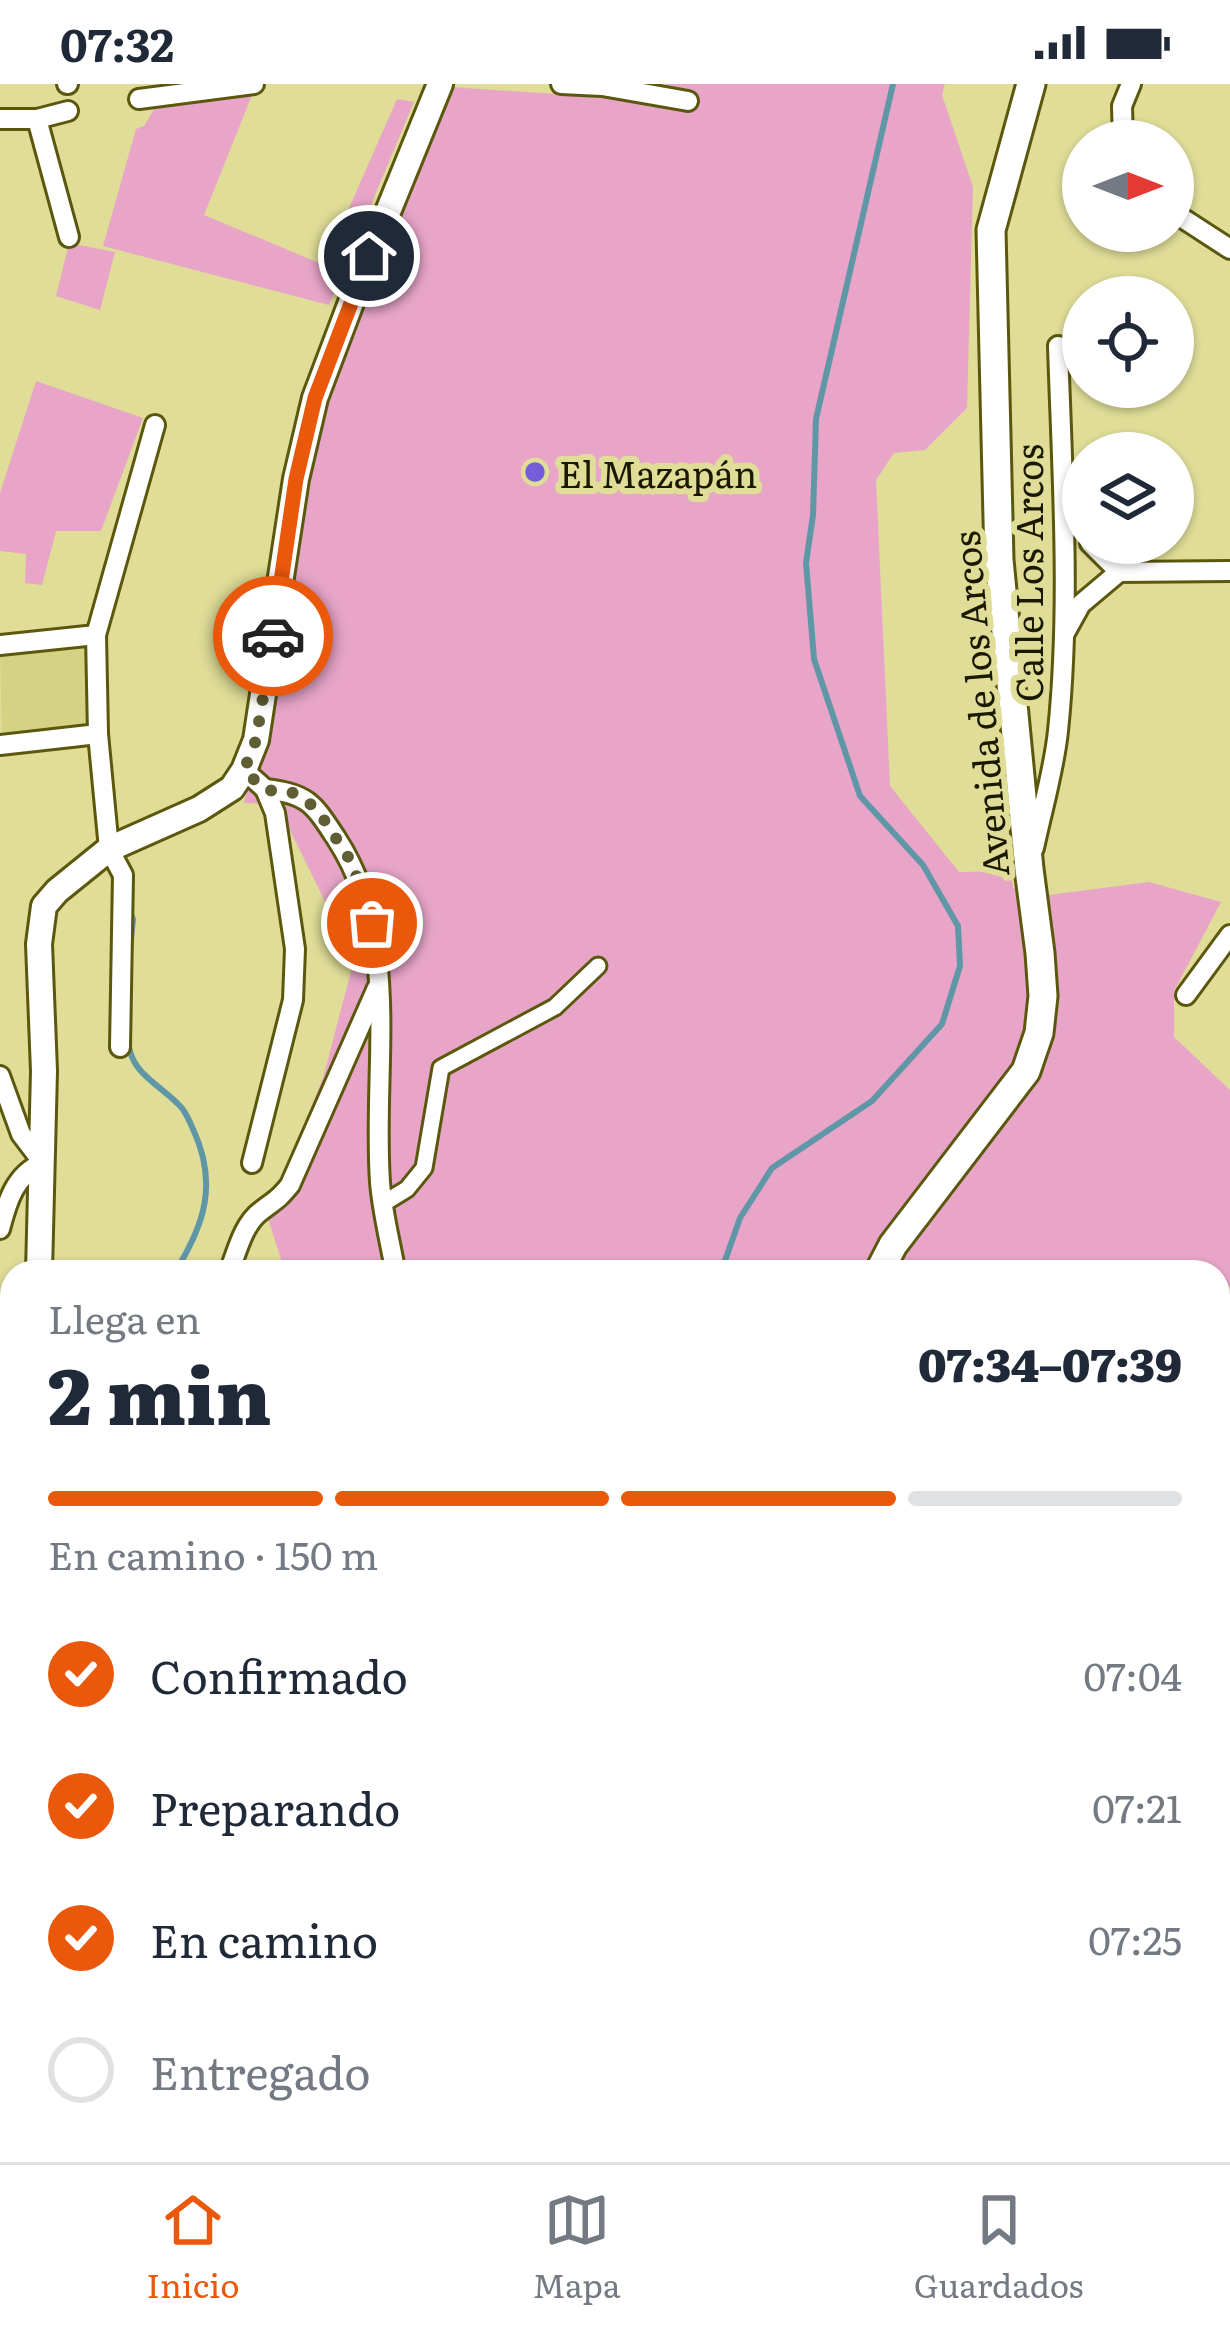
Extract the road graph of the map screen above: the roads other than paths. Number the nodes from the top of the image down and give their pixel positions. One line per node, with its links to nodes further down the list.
1 (254, 84): 6 (street)
2 (440, 84): 27 (street)
3 (561, 84): 7 (street)
4 (1031, 84): 30 (main road, Avenida de los Arcos)
5 (1131, 84): 11 (street)
6 (139, 99)
7 (688, 101)
8 (68, 111): 10 (street)
9 (0, 119): 10 (street)
10 (38, 119): 13 (street)
11 (1122, 120)
12 (1194, 226): 14 (street)
13 (69, 237)
14 (1230, 249)
15 (1058, 346): 17 (street, Calle Los Arcos)
16 (155, 425): 22 (street)
17 (1062, 476)
18 (1063, 564): 23 (street, Calle Los Arcos)
19 (1111, 564): 20 (street)
20 (1119, 572): 21 (street); 23 (street)
21 (1230, 572)
22 (96, 635): 24 (street); 25 (street)
23 (1063, 637): 30 (street, Calle Los Arcos)
24 (0, 645)
25 (98, 734): 26 (street); 29 (street)
26 (0, 745)
27 (244, 770): 28 (street); 29 (street)
28 (265, 790): 33 (street); 39 (street)
29 (109, 849): 35 (street); 38 (street)
30 (1029, 869): 45 (main road, Avenida de los Arcos)
31 (1230, 935): 34 (street)
32 (598, 966): 40 (street)
33 (380, 981): 40 (street); 43 (street)
34 (1186, 995)
35 (120, 1047)
36 (0, 1076): 37 (street)
37 (4, 1101): 38 (street)
38 (43, 1163): 41 (street); 42 (street)
39 (252, 1163)
40 (384, 1203): 44 (street)
41 (0, 1229)
42 (39, 1260)
43 (234, 1260)
44 (393, 1260)
45 (885, 1260)

